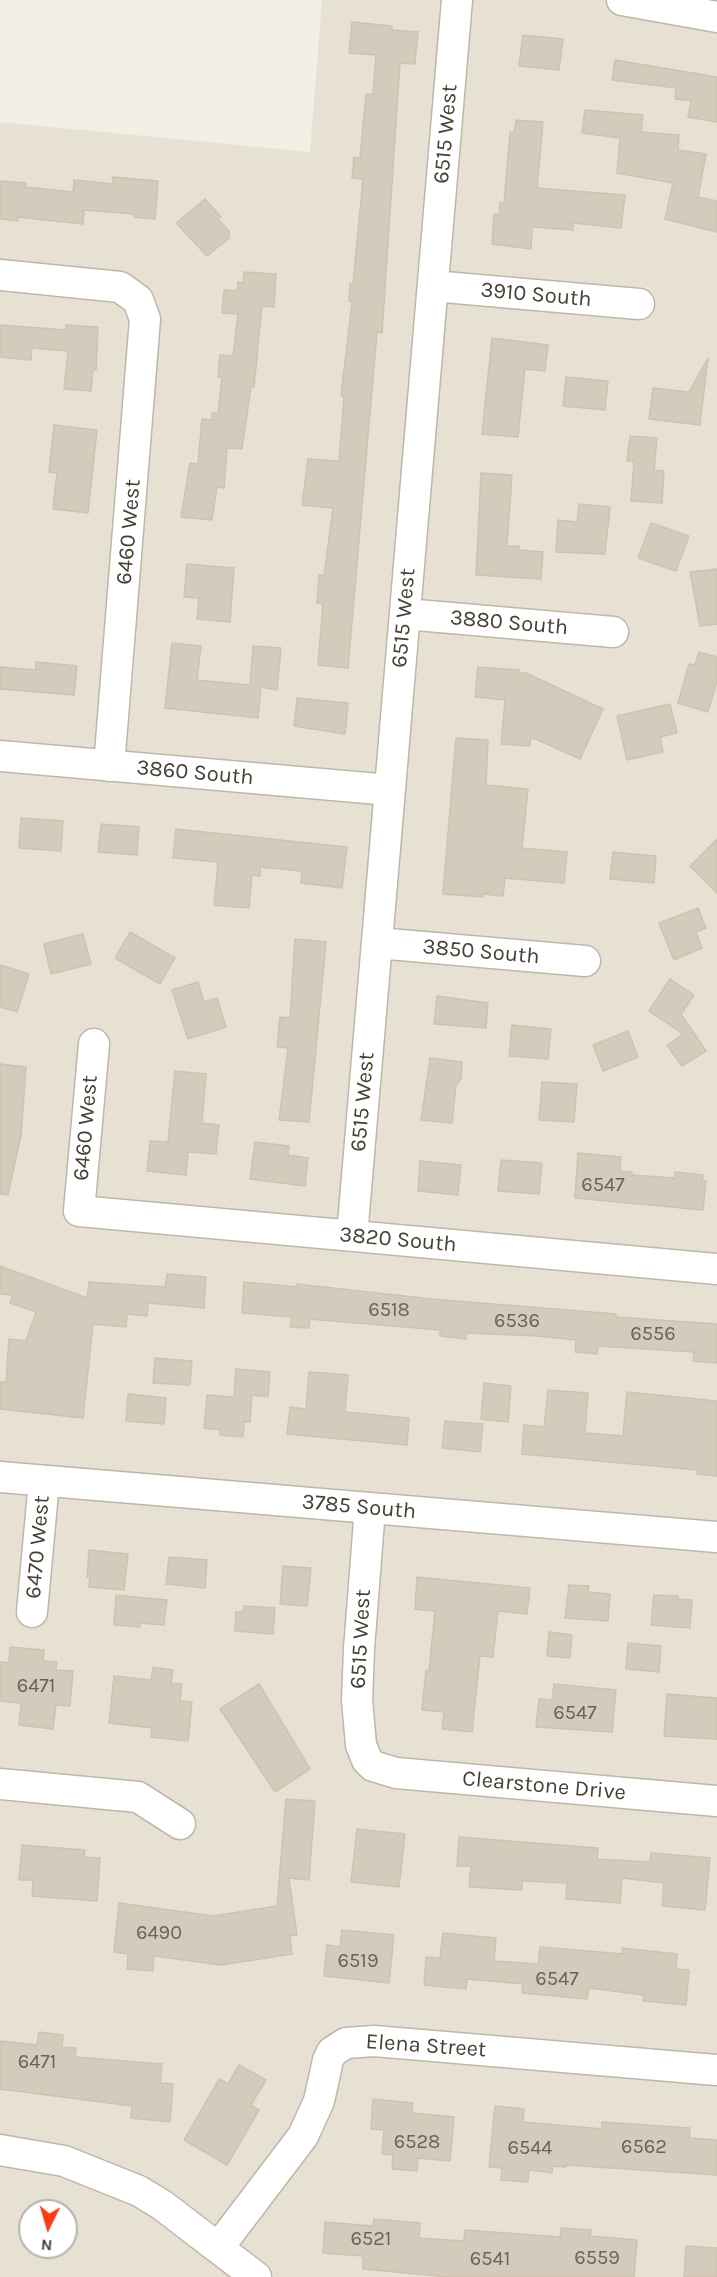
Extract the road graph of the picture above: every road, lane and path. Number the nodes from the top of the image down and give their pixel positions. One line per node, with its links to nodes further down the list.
1 (457, 0): 5 (street, 6515 West)
2 (622, 0): 3 (street)
3 (717, 17)
4 (0, 275): 10 (street, 6460 West)
5 (433, 286): 6 (street, 3910 South); 7 (street, 6515 West)
6 (639, 304)
7 (405, 614): 8 (street, 3880 South); 11 (street, 6515 West)
8 (613, 632)
9 (0, 756): 10 (street, 3860 South)
10 (109, 766): 11 (street, 3860 South)
11 (390, 790): 12 (street, 6515 West)
12 (377, 943): 13 (street, 3850 South); 16 (street, 6515 West)
13 (585, 961)
14 (94, 1044): 15 (street, 6460 West)
15 (79, 1211): 16 (street, 3820 South)
16 (352, 1236): 17 (street, 3820 South)
17 (717, 1269)
18 (0, 1477): 19 (street, 3785 South)
19 (44, 1481): 20 (street, 3785 South); 22 (street, 6470 West)
20 (370, 1508): 21 (street, 3785 South); 23 (street, 6515 West)
21 (717, 1537)
22 (32, 1612)
23 (373, 1766): 25 (street, Clearstone Drive)
24 (0, 1784): 26 (street)
25 (717, 1801)
26 (180, 1824)
27 (717, 2070): 29 (street, Elena Street)
28 (0, 2150): 29 (street)
29 (218, 2248): 30 (street)
30 (256, 2277)

